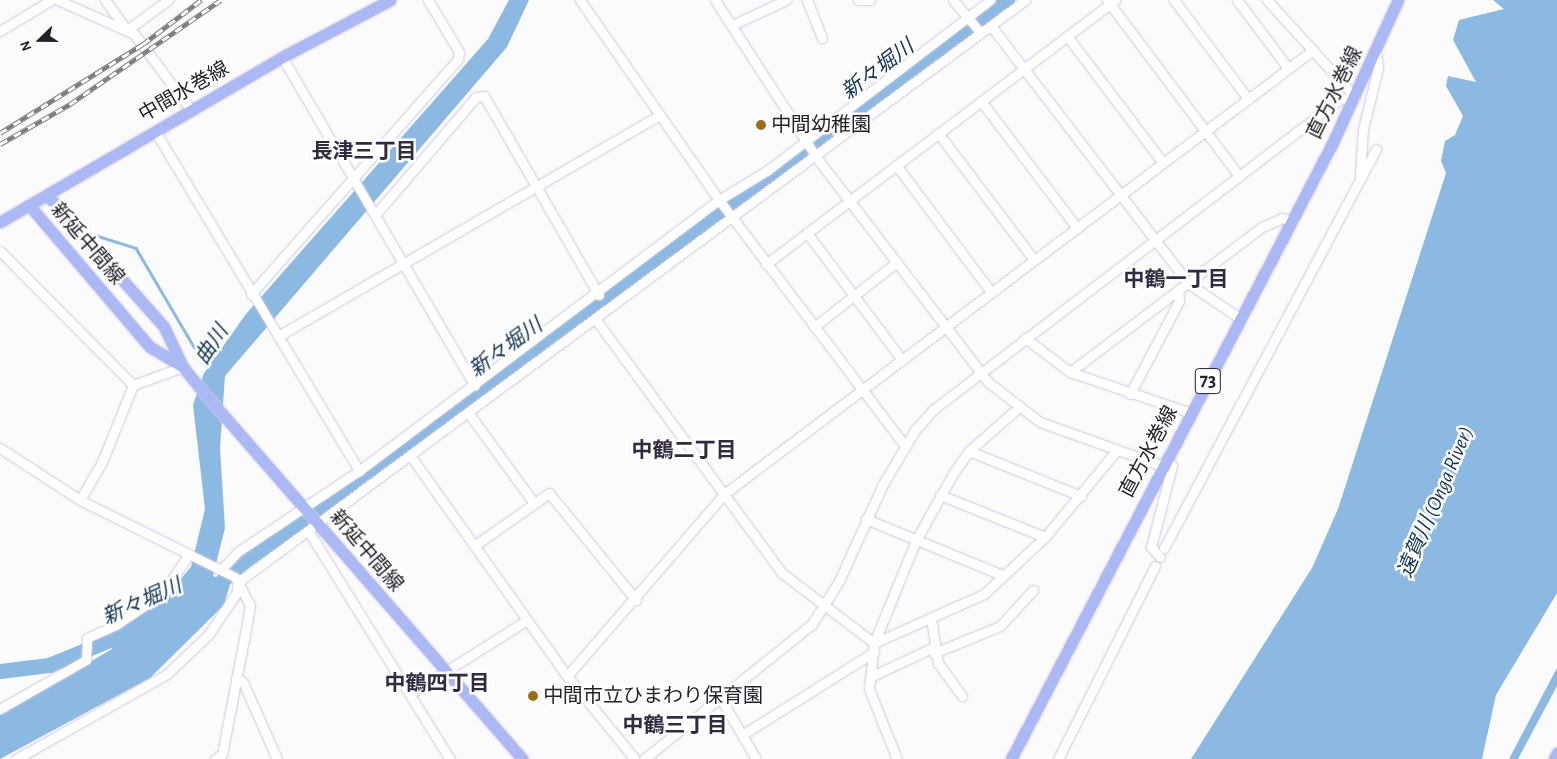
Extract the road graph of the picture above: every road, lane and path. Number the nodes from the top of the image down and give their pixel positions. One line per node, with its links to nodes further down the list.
1 (51, 0): 26 (street)
2 (58, 0): 25 (street)
3 (104, 0): 25 (street)
4 (168, 0): 25 (street)
5 (390, 0): 32 (main road, 中間水巻線)
6 (428, 0): 50 (street)
7 (580, 0): 39 (street)
8 (715, 0): 23 (street)
9 (786, 0): 21 (street)
10 (807, 0): 29 (street)
11 (858, 0): 12 (street)
12 (870, 0)
13 (953, 0): 22 (street)
14 (990, 0): 22 (street)
15 (1025, 0): 24 (street)
16 (1174, 0): 36 (street)
17 (1237, 0): 33 (street)
18 (1267, 0): 30 (street)
19 (1398, 0): 31 (main road, 直方水巻線 / 73)
20 (1110, 1): 28 (street); 41 (street)
21 (768, 3): 23 (street)
22 (970, 18): 27 (street); 43 (street)
23 (732, 25): 43 (street)
24 (991, 26): 27 (street); 34 (street)
25 (127, 30): 38 (street)
26 (0, 31)
27 (980, 31): 45 (street)
28 (1067, 36): 34 (street); 46 (street)
29 (822, 38)
30 (1313, 50): 33 (street); 35 (street)
31 (1376, 52): 35 (main road, 直方水巻線 / 73); 49 (street)
32 (282, 57): 38 (main road, 中間水巻線); 50 (street)
33 (1288, 68): 36 (street)
34 (1025, 69): 37 (street); 53 (street)
35 (1355, 97): 48 (street); 59 (main road, 直方水巻線 / 73)
36 (1248, 99): 41 (street)
37 (981, 101): 42 (street); 61 (street)
38 (191, 110): 40 (main road, 中間水巻線)
39 (660, 115): 51 (street); 55 (street)
40 (155, 131): 52 (main road, 中間水巻線); 74 (street)
41 (1206, 131): 46 (street); 48 (street)
42 (938, 133): 47 (street); 65 (street)
43 (806, 142): 45 (street); 55 (street)
44 (1376, 150): 49 (street)
45 (816, 155): 54 (street); 58 (street)
46 (1163, 163): 53 (street)
47 (896, 165): 54 (street); 71 (street)
48 (1239, 176): 63 (street)
49 (1360, 177): 110 (street)
50 (355, 181): 57 (street); 74 (street)
51 (538, 187): 57 (street); 67 (street); 72 (street)
52 (47, 195): 56 (main road, 中間水巻線); 82 (main road, 新延中間線)
53 (1120, 195): 61 (street); 63 (street)
54 (850, 200): 62 (street); 66 (street)
55 (720, 202): 58 (street); 72 (street)
56 (29, 205): 60 (main road, 中間水巻線); 82 (main road, 新延中間線)
57 (374, 211): 67 (street)
58 (731, 217): 68 (street); 76 (street)
59 (1292, 221): 69 (street); 75 (main road, 直方水巻線 / 73)
60 (0, 222)
61 (1077, 228): 65 (street)
62 (806, 233): 68 (street); 73 (street)
63 (1154, 241): 69 (street); 80 (street)
64 (0, 250): 85 (street)
65 (1034, 260): 71 (street)
66 (897, 262): 73 (street); 78 (street)
67 (404, 263): 79 (street); 86 (street)
68 (766, 264): 77 (street)
69 (1188, 283): 70 (street); 75 (street)
70 (1178, 290): 84 (street); 88 (street)
71 (991, 292): 78 (street)
72 (599, 294): 86 (street)
73 (854, 296): 77 (street); 81 (street)
74 (254, 297): 79 (street)
75 (1241, 319): 90 (main road, 直方水巻線 / 73)
76 (596, 320): 91 (street); 99 (street)
77 (814, 326): 87 (street)
78 (945, 328): 81 (street); 83 (street)
79 (280, 335): 98 (street)
80 (1025, 338): 83 (street); 84 (street)
81 (902, 360): 87 (street)
82 (183, 368): 85 (street); 104 (main road, 新延中間線)
83 (979, 372): 89 (street); 92 (street)
84 (1070, 372): 88 (street)
85 (133, 385): 102 (street)
86 (475, 386): 98 (street)
87 (862, 390): 92 (street); 99 (street)
88 (1130, 394): 90 (street)
89 (1018, 408): 94 (street); 95 (street)
90 (1191, 413): 97 (main road, 直方水巻線 / 73)
91 (469, 414): 96 (street); 103 (street)
92 (905, 446): 105 (street)
93 (0, 448): 102 (street)
94 (1117, 450): 97 (street); 101 (street)
95 (969, 451): 100 (street); 101 (street)
96 (412, 458): 106 (street); 109 (street)
97 (1165, 462): 112 (street); 143 (main road, 直方水巻線 / 73)
98 (359, 471): 104 (street)
99 (724, 494): 118 (street); 119 (street)
100 (940, 495): 107 (street); 108 (street)
101 (1081, 496): 107 (street)
102 (80, 500): 111 (street)
103 (534, 503): 109 (street); 118 (street)
104 (306, 508): 106 (main road, 新延中間線); 114 (street)
105 (866, 519): 108 (street); 119 (street)
106 (314, 526): 116 (street); 124 (main road, 新延中間線); 128 (street)
107 (1045, 537): 115 (street)
108 (916, 540): 115 (street); 122 (street)
109 (474, 546): 121 (street)
110 (1164, 548)
111 (188, 554): 114 (street); 131 (street)
112 (1160, 557)
113 (1155, 566): 144 (street)
114 (221, 570): 116 (street)
115 (1004, 576): 120 (street)
116 (237, 580): 126 (street); 134 (street)
117 (1033, 590): 123 (street)
118 (636, 600): 125 (street)
119 (826, 606): 122 (street); 130 (street)
120 (931, 619): 122 (street); 123 (street)
121 (527, 620): 124 (street); 125 (street)
122 (874, 647): 127 (street); 132 (street)
123 (933, 651): 127 (street); 129 (street)
124 (445, 670): 128 (street); 138 (main road, 新延中間線)
125 (567, 676): 139 (street)
126 (236, 678): 135 (street); 136 (street)
127 (870, 678): 142 (street)
128 (410, 694): 137 (street)
129 (962, 696)
130 (721, 699): 132 (street); 140 (street)
131 (0, 709)
132 (742, 736): 141 (street)
133 (1557, 753): 145 (main road)
134 (16, 759)
135 (215, 759)
136 (277, 759)
137 (450, 759)
138 (522, 759)
139 (635, 759)
140 (644, 759)
141 (756, 759)
142 (897, 759)
143 (1011, 759)
144 (1058, 759)
145 (1554, 759)

